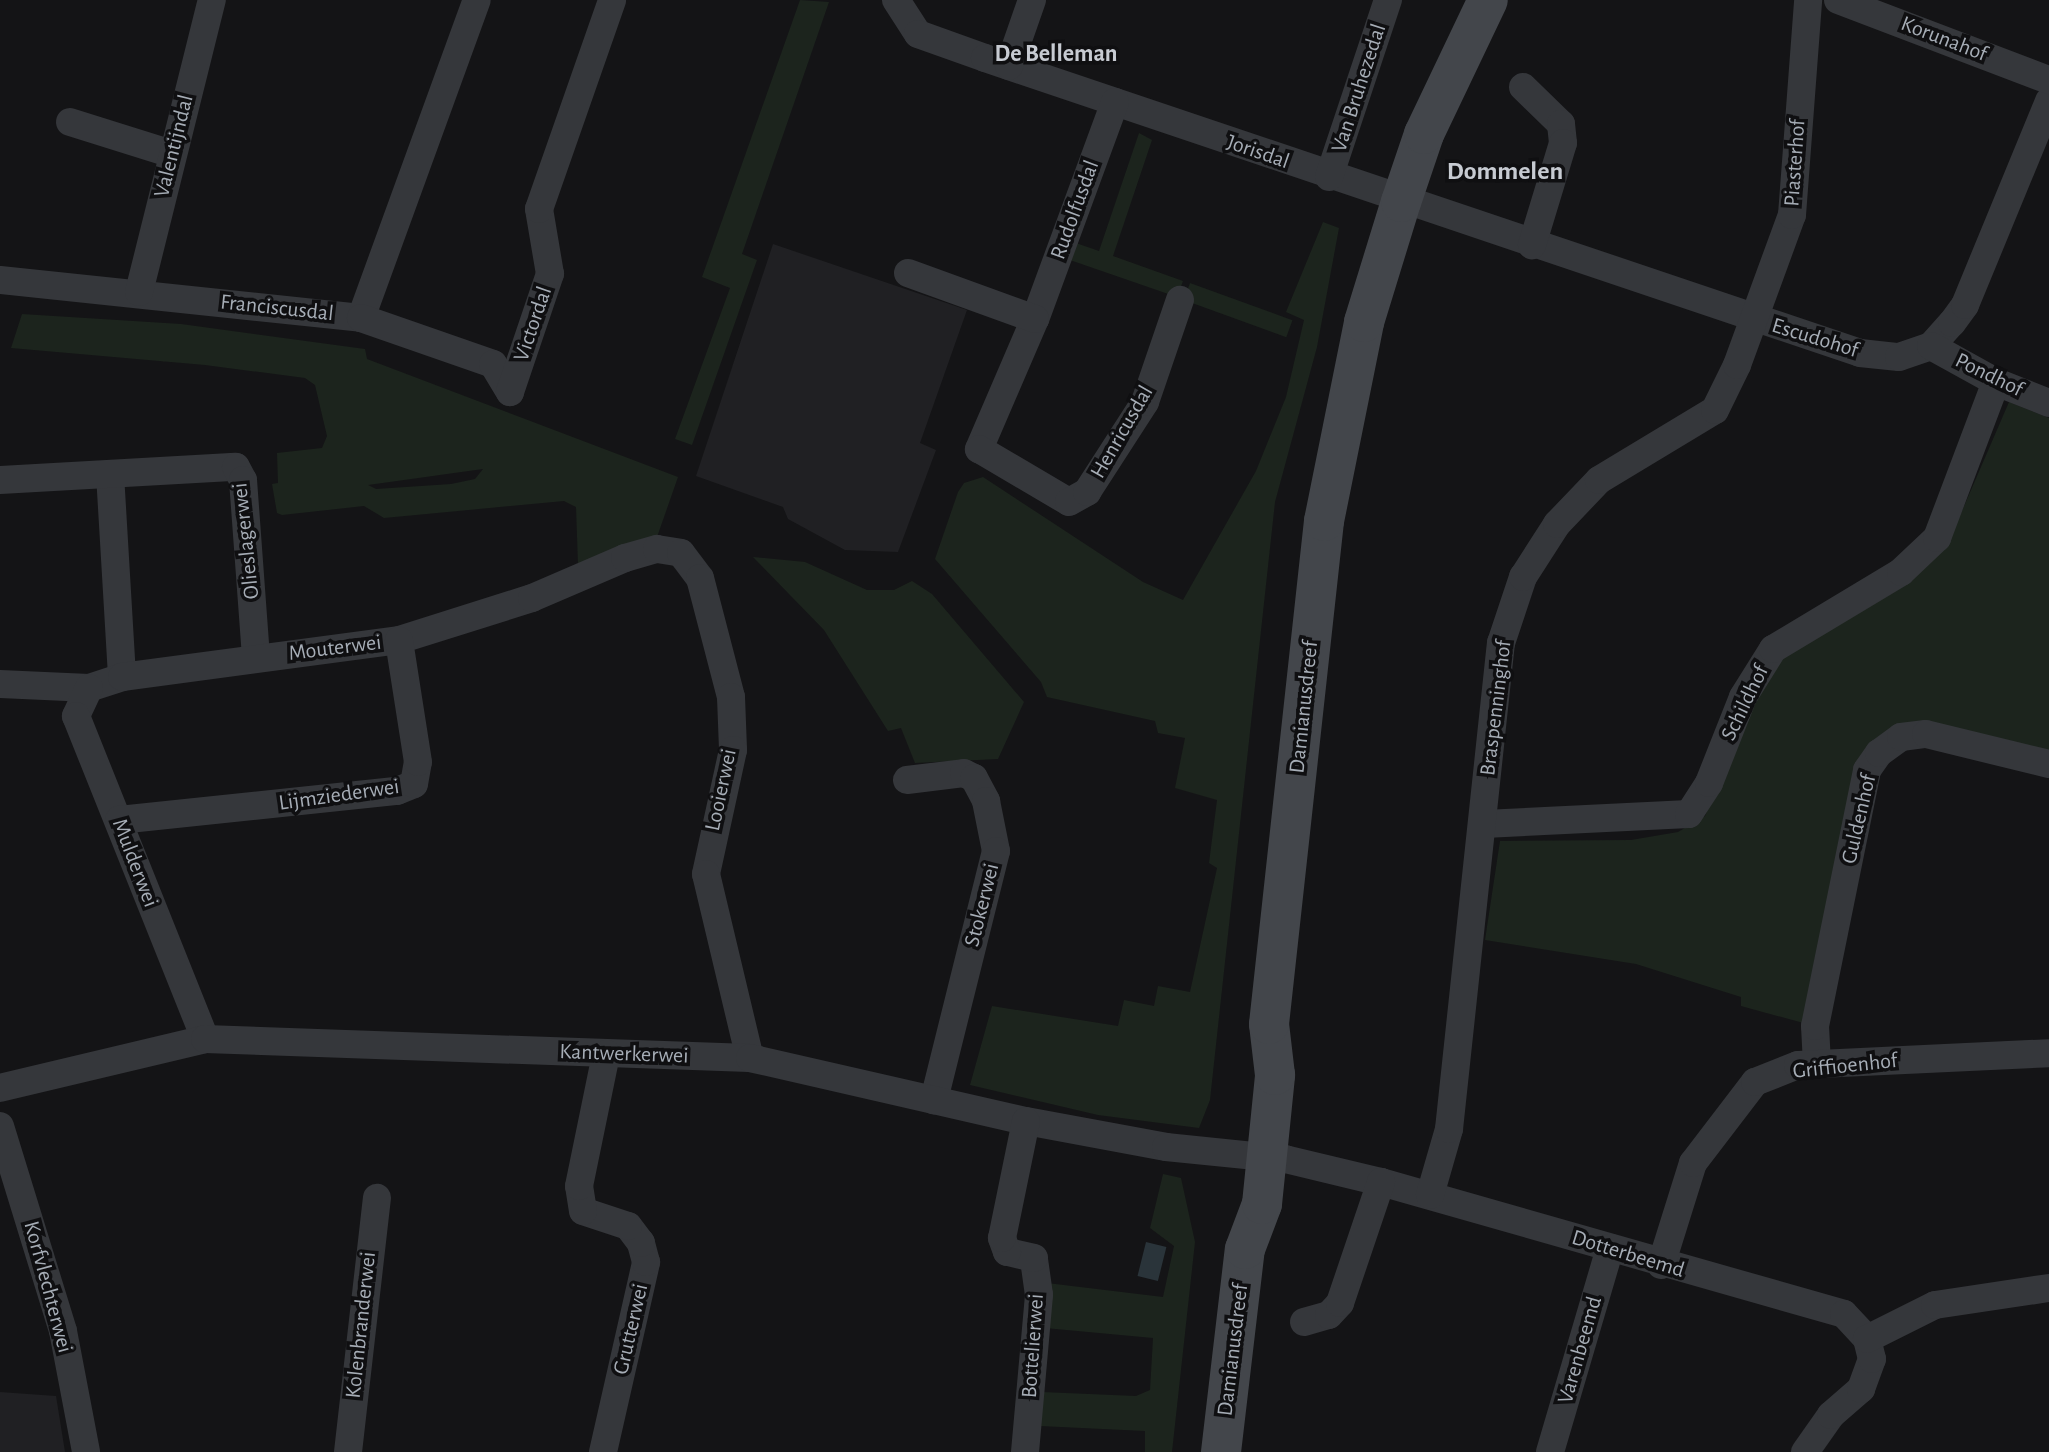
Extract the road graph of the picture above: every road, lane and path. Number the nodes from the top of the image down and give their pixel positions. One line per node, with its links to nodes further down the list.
1 (212, 0): 18 (street, Valentijndal)
2 (477, 0): 26 (street, Franciscusdal)
3 (612, 0): 26 (street, Victordal)
4 (896, 0): 11 (street, Jorisdal)
5 (1032, 0): 11 (street)
6 (1388, 0): 19 (street, Van Bruhezedal)
7 (1488, 0): 20 (street, Damianusdreef)
8 (1514, 0): 20 (street, Damianusdreef)
9 (1808, 0): 28 (street, Piasterhof)
10 (1838, 0): 12 (street, Korunahof)
11 (1009, 66): 15 (street, Jorisdal)
12 (2049, 80)
13 (1523, 87): 21 (street)
14 (2049, 101): 17 (street)
15 (1115, 102): 19 (street, Jorisdal); 27 (street, Rudolfusdal)
16 (70, 122): 18 (street)
17 (2044, 135): 29 (street)
18 (172, 154): 24 (street, Valentijndal)
19 (1329, 177): 20 (street, Jorisdal)
20 (1413, 206): 21 (street, Escudohof); 54 (street, Damianusdreef)
21 (1532, 245): 28 (street, Escudohof)
22 (908, 273): 27 (street)
23 (0, 280): 24 (street, Franciscusdal)
24 (139, 292): 26 (street, Franciscusdal)
25 (1180, 300): 32 (street, Henricusdal)
26 (361, 318)
27 (1035, 319): 32 (street, Rudolfusdal)
28 (1754, 320): 29 (street, Escudohof); 44 (street, Braspenninghof)
29 (1931, 346): 30 (street, Pondhof)
30 (1996, 382): 31 (street, Pondhof); 44 (street, Schildhof)
31 (2049, 403)
32 (979, 449)
33 (110, 474): 34 (street); 37 (street, Olieslagerwei); 38 (street)
34 (0, 480)
35 (657, 549): 36 (street, Mouterwei); 48 (street, Looierwei)
36 (399, 640): 37 (street, Mouterwei); 43 (street, Lijmziederwei)
37 (256, 658): 38 (street, Mouterwei)
38 (122, 677): 40 (street, Mouterwei)
39 (0, 684): 40 (street, Mouterwei)
40 (89, 688): 43 (street, Mulderwei)
41 (2049, 764): 49 (street, Guldenhof)
42 (907, 780): 51 (street, Stokerwei)
43 (119, 820): 45 (street, Mulderwei)
44 (1484, 824): 56 (street, Braspenninghof)
45 (205, 1039): 47 (street, Kantwerkerwei); 50 (street, Kantwerkerwei)
46 (2049, 1053): 49 (street, Griffioenhof)
47 (606, 1054): 48 (street, Kantwerkerwei); 66 (street, Grutterwei)
48 (750, 1058): 51 (street, Kantwerkerwei)
49 (1817, 1064): 59 (street, Griffioenhof)
50 (0, 1088)
51 (934, 1100): 52 (street, Kantwerkerwei)
52 (1026, 1121): 54 (street, Kantwerkerwei); 67 (street, Bottelierwei)
53 (1, 1138): 64 (street, Korfvlechterwei)
54 (1255, 1156): 55 (street, Dotterbeemd); 68 (street, Damianusdreef)
55 (1381, 1182): 56 (street, Dotterbeemd); 61 (street)
56 (1430, 1195): 58 (street, Dotterbeemd)
57 (377, 1198): 65 (street, Kolenbranderwei)
58 (1610, 1248): 59 (street, Dotterbeemd); 63 (street, Varenbeemd)
59 (1661, 1265): 62 (street, Dotterbeemd)
60 (2049, 1288): 62 (street)
61 (1304, 1322)
62 (1867, 1339): 69 (street)
63 (1549, 1451)
64 (86, 1452)
65 (348, 1452)
66 (603, 1452)
67 (1025, 1452)
68 (1221, 1452)
69 (1805, 1452)

